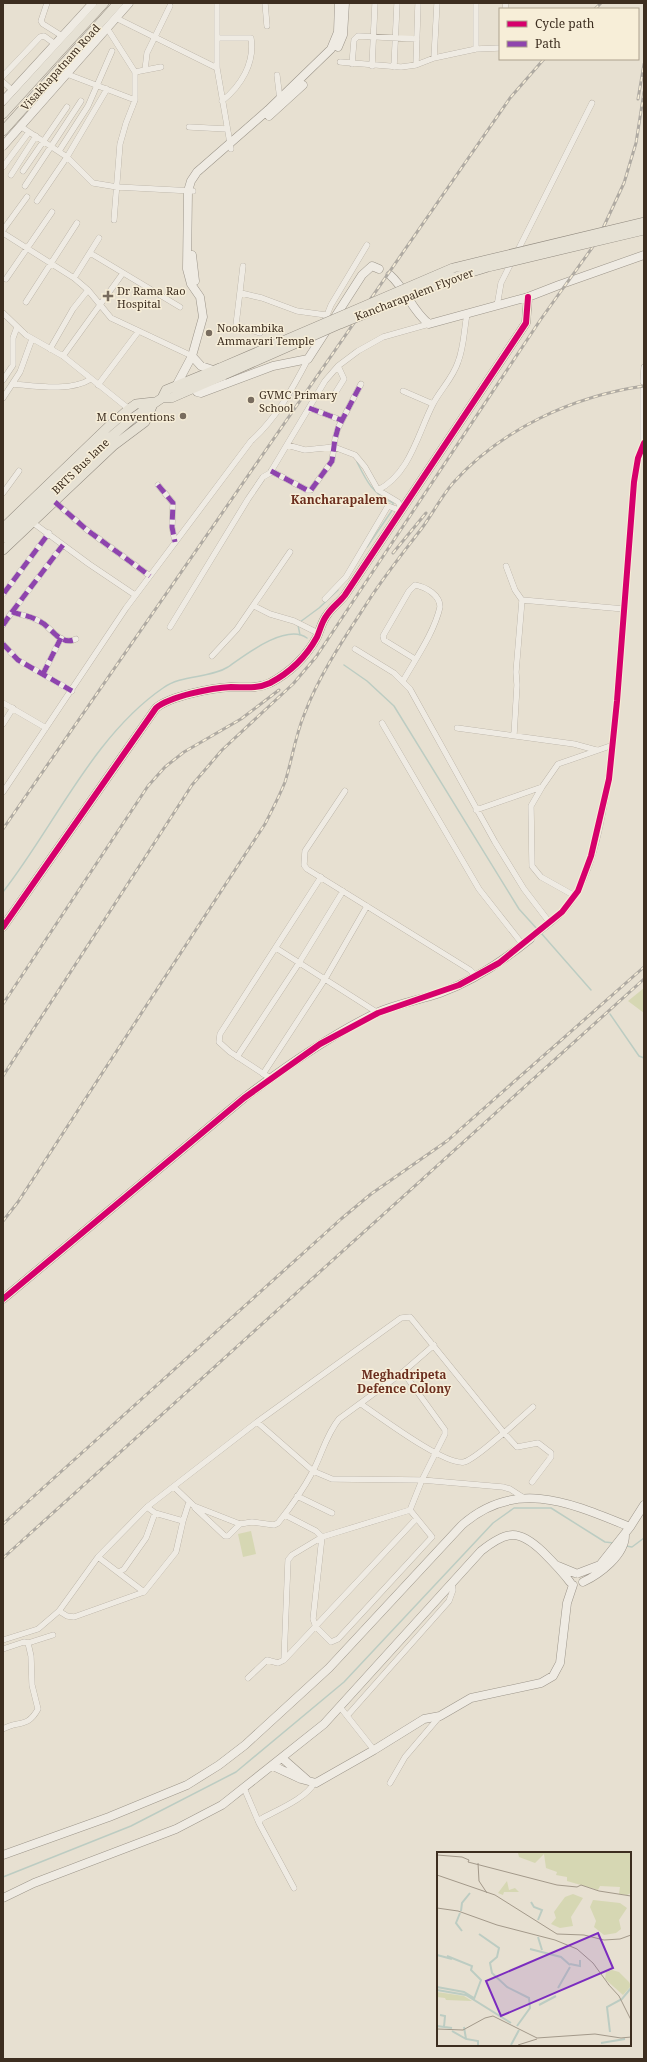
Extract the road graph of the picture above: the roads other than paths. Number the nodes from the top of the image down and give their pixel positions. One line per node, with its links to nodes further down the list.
1 (47, 3): 19 (street)
2 (93, 3): 19 (street)
3 (104, 3): 53 (main road)
4 (118, 3): 57 (main road, Visakhapatnam Road)
5 (129, 3): 16 (street)
6 (217, 3): 22 (street)
7 (265, 3): 17 (street)
8 (339, 3): 50 (street)
9 (345, 3): 50 (street)
10 (375, 3): 21 (street)
11 (397, 3): 23 (street)
12 (418, 3): 24 (street)
13 (437, 3): 29 (street)
14 (476, 3): 27 (street)
15 (170, 6): 20 (street)
16 (116, 18): 18 (street); 20 (street)
17 (267, 26)
18 (107, 28): 38 (street); 39 (street)
19 (62, 36): 25 (street)
20 (154, 37): 36 (street); 37 (street)
21 (374, 37): 23 (street); 31 (street); 33 (street)
22 (217, 38): 36 (street); 49 (street)
23 (396, 38): 24 (street); 35 (street)
24 (417, 39): 32 (street)
25 (55, 44): 41 (street); 45 (street)
26 (499, 48): 27 (street)
27 (476, 49): 29 (street)
28 (112, 51): 43 (street)
29 (434, 58): 32 (street)
30 (340, 62): 31 (street)
31 (352, 64): 33 (street)
32 (416, 65): 35 (street)
33 (372, 66): 35 (street)
34 (161, 67): 37 (street)
35 (394, 67)
36 (217, 68): 49 (street)
37 (145, 70): 38 (street)
38 (135, 72): 46 (street)
39 (67, 74): 43 (street); 54 (street)
40 (277, 75): 50 (street)
41 (3, 76)
42 (3, 82): 45 (street)
43 (98, 86): 44 (street); 64 (street)
44 (107, 89): 46 (street); 65 (street)
45 (12, 90): 47 (street)
46 (135, 100): 70 (street)
47 (3, 101)
48 (81, 101): 62 (street)
49 (222, 101): 56 (street)
50 (280, 102): 63 (street)
51 (592, 103): 97 (street)
52 (67, 107): 60 (street)
53 (3, 114)
54 (20, 126): 58 (street); 61 (street)
55 (189, 126): 56 (street)
56 (227, 129): 63 (street)
57 (3, 131)
58 (29, 132): 59 (street); 66 (street)
59 (36, 136): 60 (street); 68 (street)
60 (44, 141): 62 (street); 67 (street)
61 (3, 146)
62 (51, 146): 64 (street); 69 (street)
63 (230, 146): 71 (street)
64 (59, 150): 65 (street)
65 (67, 157): 70 (street); 73 (street)
66 (3, 168)
67 (24, 171)
68 (11, 175)
69 (25, 186)
70 (117, 186): 71 (street); 75 (street)
71 (190, 191): 110 (street)
72 (27, 196): 79 (street)
73 (37, 201)
74 (52, 212): 82 (street)
75 (114, 220)
76 (644, 222): 114 (main road, Kancharapalem Flyover, bridge)
77 (77, 223): 85 (street)
78 (644, 230): 114 (main road, Kancharapalem Flyover, bridge)
79 (3, 231): 82 (street)
80 (99, 238): 83 (street)
81 (367, 245): 101 (street)
82 (26, 248): 85 (street); 91 (street)
83 (90, 252): 88 (street); 90 (street)
84 (644, 256): 94 (street)
85 (51, 263): 90 (street); 95 (street)
86 (243, 266): 93 (street)
87 (379, 269): 107 (street)
88 (123, 273): 96 (street); 98 (street)
89 (390, 275): 102 (street)
90 (74, 278): 92 (street)
91 (6, 279)
92 (88, 290): 96 (street); 108 (street)
93 (241, 293): 101 (street); 105 (street)
94 (528, 297): 97 (street); 142 (street)
95 (26, 302)
96 (101, 305): 104 (street); 109 (street)
97 (497, 306): 100 (street)
98 (180, 307)
99 (3, 313): 103 (street)
100 (467, 314): 102 (street); 129 (street)
101 (326, 315): 107 (street)
102 (429, 324): 112 (street)
103 (17, 327): 106 (street); 116 (street)
104 (138, 332): 110 (street); 120 (street)
105 (260, 333)
106 (32, 339): 108 (street); 118 (street)
107 (316, 346): 111 (street)
108 (50, 349): 109 (street)
109 (63, 356): 115 (street)
110 (192, 356): 114 (street); 121 (street)
111 (308, 359): 122 (street); 147 (street)
112 (338, 366): 126 (street); 130 (street)
113 (644, 367): 117 (street)
114 (219, 371): 121 (main road, BRTS Bus lane); 122 (main road, Kancharapalem Flyover)
115 (91, 379): 118 (street); 120 (street)
116 (3, 380)
117 (643, 382)
118 (13, 384): 127 (street)
119 (361, 384): 132 (street)
120 (98, 385): 131 (street)
121 (176, 386): 125 (street); 128 (main road, BRTS Bus lane)
122 (195, 389): 125 (main road, Kancharapalem Flyover)
123 (643, 390): 134 (street)
124 (403, 391): 129 (street)
125 (179, 395): 128 (main road, Kancharapalem Flyover)
126 (334, 395)
127 (3, 398)
128 (158, 400): 131 (main road, Kancharapalem Flyover); 141 (main road); 146 (main road, BRTS Bus lane)
129 (433, 404): 139 (street)
130 (309, 408): 132 (street); 133 (street)
131 (129, 409): 144 (main road)
132 (341, 420): 135 (street)
133 (288, 443): 135 (street); 137 (street)
134 (644, 443): 158 (street)
135 (334, 449): 137 (street); 139 (street)
136 (19, 471): 140 (street)
137 (271, 471): 161 (street)
138 (158, 485): 147 (street)
139 (378, 490): 142 (street)
140 (3, 493)
141 (55, 502): 143 (main road); 152 (street)
142 (399, 509): 155 (street); 162 (street)
143 (32, 522): 145 (street); 149 (main road)
144 (5, 523)
145 (49, 533): 148 (street); 153 (street)
146 (3, 538)
147 (175, 542): 152 (street)
148 (63, 544): 154 (street); 159 (street)
149 (3, 550)
150 (290, 552): 157 (street)
151 (506, 566): 156 (street)
152 (150, 576): 154 (street)
153 (4, 593)
154 (135, 595): 171 (street)
155 (325, 599)
156 (522, 600): 158 (street); 178 (street)
157 (254, 606): 162 (street); 167 (street)
158 (624, 610): 179 (street)
159 (12, 612): 160 (street); 163 (street)
160 (3, 625)
161 (170, 627)
162 (317, 636): 190 (street)
163 (61, 638): 164 (street); 169 (street)
164 (76, 639)
165 (3, 644): 169 (street)
166 (355, 649): 170 (street)
167 (212, 656)
168 (415, 660): 168 (street); 170 (street)
169 (43, 674): 171 (street)
170 (402, 681): 184 (street)
171 (72, 691): 176 (street)
172 (3, 703): 173 (street)
173 (13, 708): 175 (street); 176 (street)
174 (382, 723): 192 (street)
175 (3, 724)
176 (46, 728): 183 (street)
177 (456, 728): 178 (street)
178 (514, 736): 180 (street)
179 (613, 745): 180 (street); 187 (street)
180 (597, 750): 181 (street)
181 (542, 787): 184 (street); 187 (street)
182 (345, 791): 185 (street)
183 (3, 792)
184 (476, 810): 189 (street)
185 (321, 877): 186 (street); 193 (street)
186 (343, 892): 188 (street); 194 (street)
187 (575, 896): 189 (street)
188 (367, 906): 195 (street); 196 (street)
189 (548, 924): 191 (street)
190 (3, 927)
191 (530, 939): 192 (street)
192 (523, 945): 195 (street)
193 (276, 948): 194 (street); 198 (street)
194 (299, 963): 196 (street); 198 (street)
195 (476, 976): 197 (street)
196 (325, 979): 197 (street); 199 (street)
197 (378, 1012): 199 (street)
198 (237, 1057): 199 (street)
199 (266, 1076): 200 (street)
200 (3, 1299)
201 (434, 1346): 202 (street); 205 (street); 206 (street)
202 (403, 1372): 203 (street); 207 (street)
203 (361, 1404): 207 (street); 208 (street)
204 (533, 1407): 206 (street)
205 (257, 1422): 208 (street); 211 (street)
206 (504, 1433): 207 (street); 210 (street)
207 (436, 1454): 209 (street)
208 (313, 1471): 209 (street); 212 (street)
209 (422, 1480): 213 (street); 218 (street)
210 (532, 1482)
211 (174, 1487): 214 (street); 217 (street)
212 (296, 1496): 220 (street); 221 (street)
213 (524, 1498): 225 (street); 255 (street)
214 (190, 1502): 216 (street); 223 (street)
215 (644, 1505): 225 (street)
216 (194, 1506): 224 (street); 224 (street)
217 (147, 1507): 219 (street); 228 (street)
218 (410, 1510): 222 (street); 226 (street)
219 (155, 1514): 223 (street); 230 (street)
220 (332, 1514)
221 (285, 1515): 224 (street); 226 (street)
222 (416, 1519): 237 (street); 237 (street)
223 (183, 1521): 235 (street)
224 (240, 1524)
225 (630, 1527): 227 (street)
226 (322, 1537): 237 (street); 242 (street)
227 (614, 1553): 231 (street); 232 (street)
228 (98, 1557): 230 (street); 236 (street)
229 (557, 1566): 231 (street); 233 (street); 234 (street)
230 (119, 1572): 235 (street)
231 (577, 1573): 232 (street); 234 (street)
232 (583, 1582): 234 (street)
233 (452, 1583): 244 (street); 245 (street)
234 (572, 1584): 246 (street)
235 (144, 1592): 236 (street)
236 (59, 1611): 239 (street)
237 (316, 1627): 242 (street)
238 (53, 1635): 240 (street)
239 (3, 1640)
240 (28, 1643): 241 (street); 247 (street)
241 (3, 1650)
242 (284, 1660): 243 (street)
243 (248, 1678)
244 (340, 1707): 245 (street); 249 (street)
245 (347, 1716): 248 (street)
246 (440, 1716): 248 (street); 252 (street)
247 (3, 1729)
248 (374, 1750): 251 (street)
249 (282, 1758): 250 (street); 251 (street)
250 (273, 1766): 251 (street); 253 (street)
251 (310, 1782): 254 (street)
252 (390, 1782)
253 (244, 1788): 254 (street); 257 (street)
254 (259, 1823): 256 (street)
255 (3, 1855)
256 (294, 1888)
257 (3, 1898)

